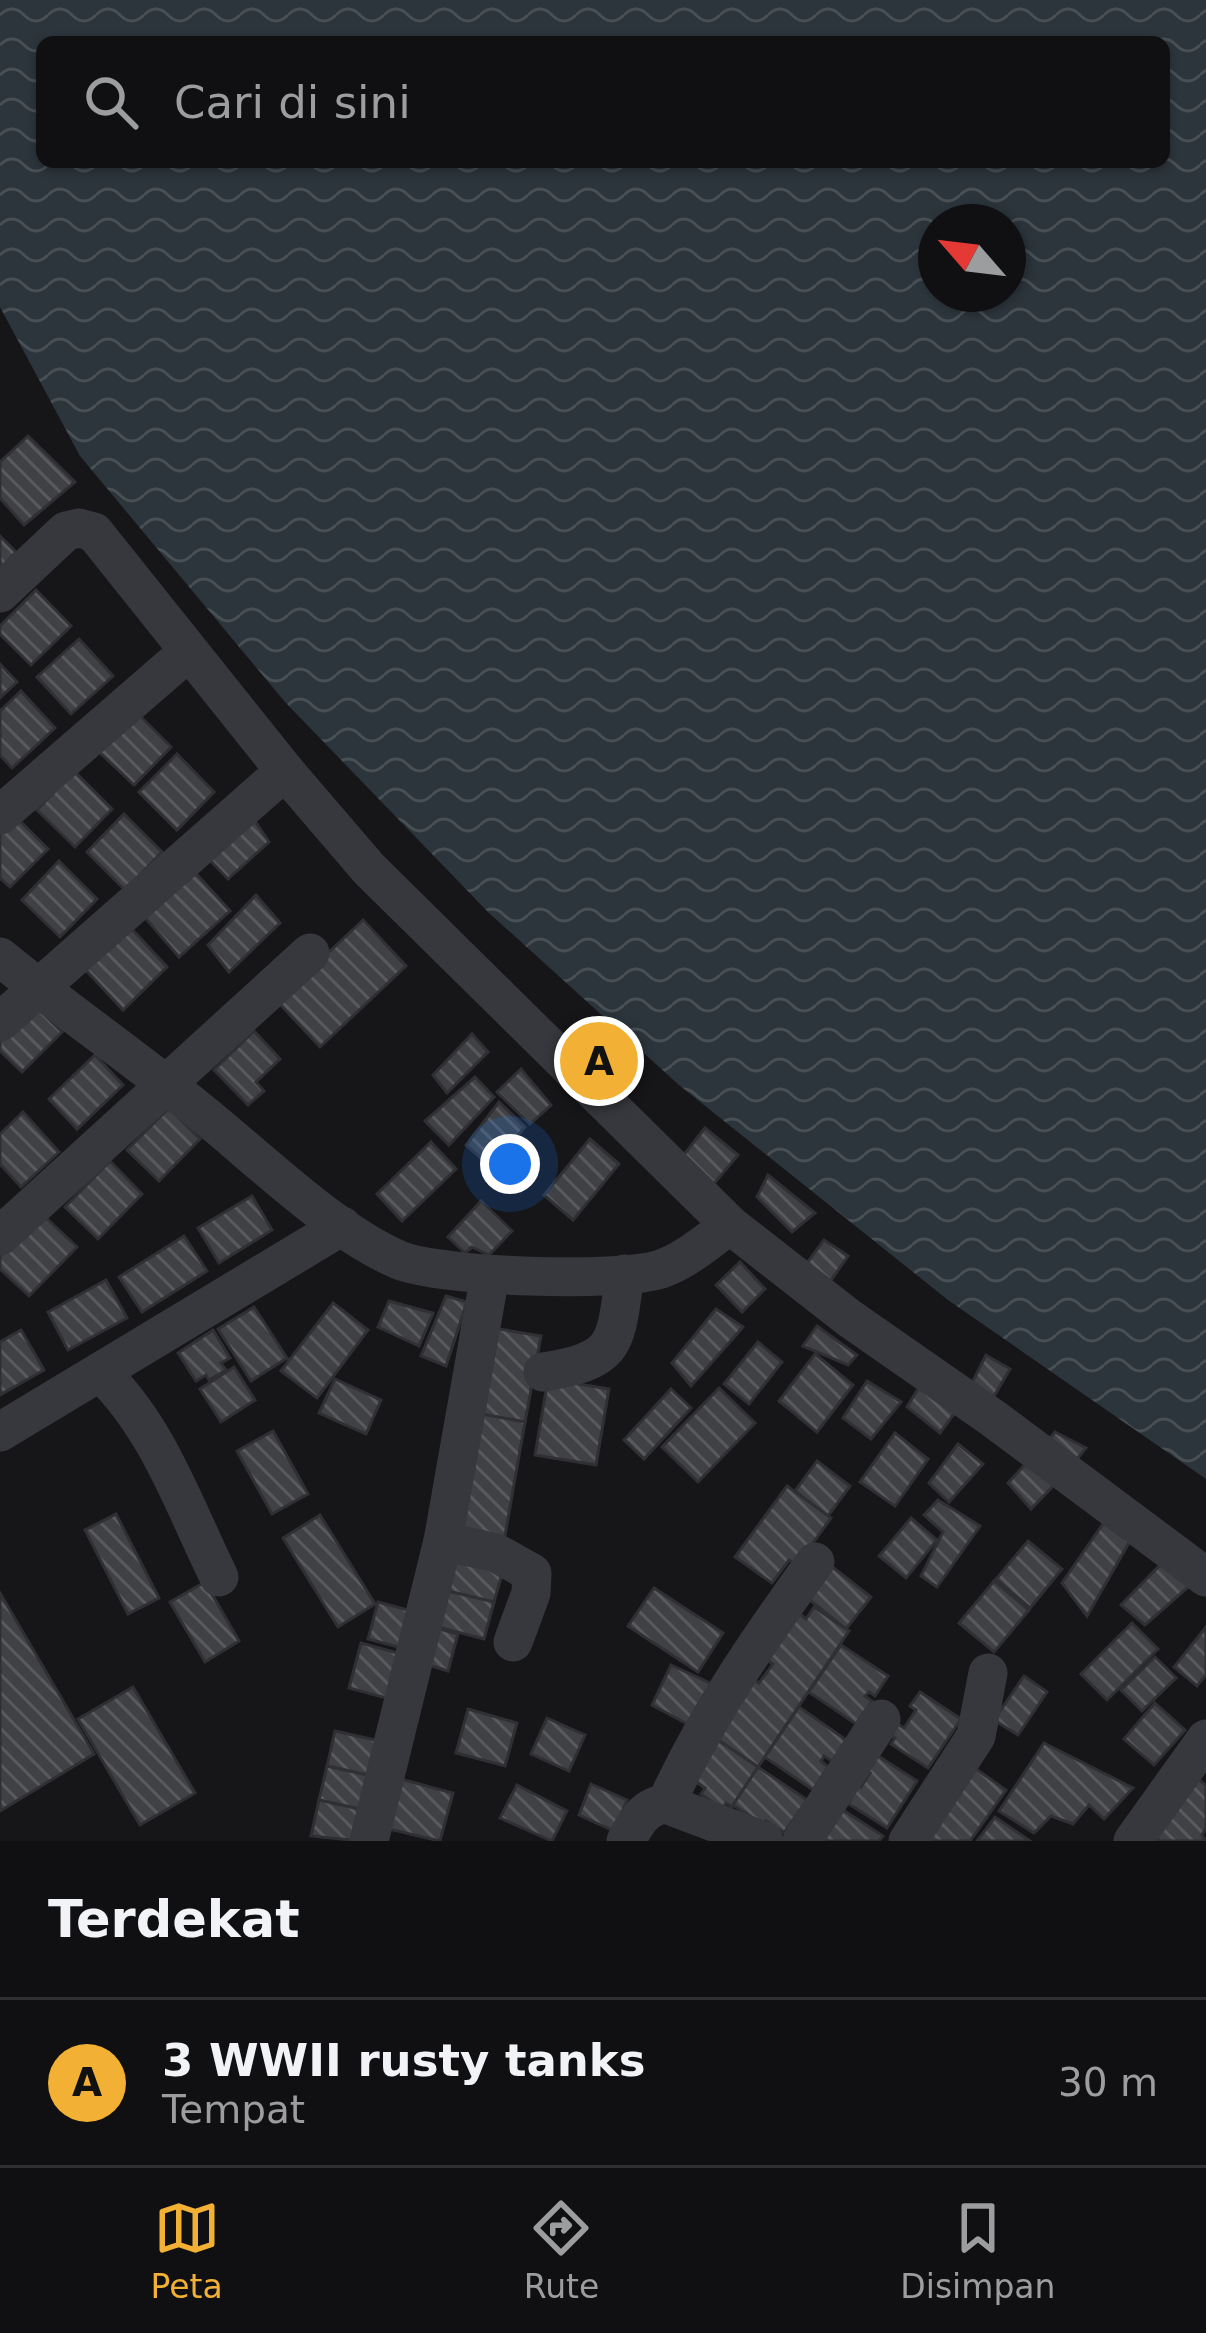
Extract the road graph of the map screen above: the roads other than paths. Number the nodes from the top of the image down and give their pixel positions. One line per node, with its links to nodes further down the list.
1 (0, 593): 2 (street)
2 (188, 652): 3 (street); 4 (street)
3 (285, 771): 7 (street); 10 (street)
4 (0, 815)
5 (310, 953): 9 (street)
6 (0, 957): 7 (street)
7 (37, 988): 8 (street); 9 (street)
8 (0, 1022)
9 (167, 1085): 11 (street); 12 (street)
10 (730, 1225): 13 (street); 21 (street)
11 (342, 1226): 14 (street); 15 (street)
12 (0, 1236)
13 (626, 1274): 14 (street); 16 (street)
14 (490, 1275): 18 (street)
15 (100, 1372): 17 (street); 20 (street)
16 (543, 1372)
17 (0, 1432)
18 (443, 1541): 22 (street); 27 (street)
19 (815, 1562): 26 (street)
20 (219, 1576)
21 (1206, 1576)
22 (513, 1642)
23 (988, 1673): 31 (street)
24 (881, 1719): 30 (street)
25 (1206, 1739): 32 (street)
26 (666, 1804): 28 (street); 29 (street)
27 (369, 1841)
28 (626, 1841)
29 (764, 1841)
30 (802, 1841)
31 (908, 1841)
32 (1133, 1841)

